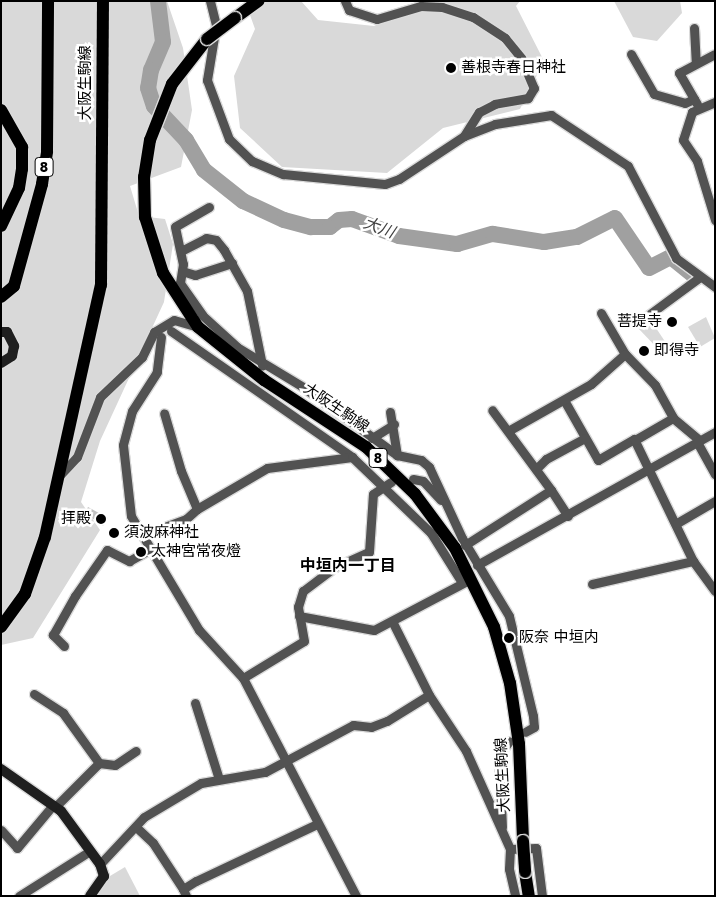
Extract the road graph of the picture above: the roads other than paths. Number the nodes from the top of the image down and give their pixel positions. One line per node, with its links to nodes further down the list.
1 (48, 1): 23 (main road, 8)
2 (103, 1): 52 (main road, 大阪生駒線)
3 (210, 1): 14 (street)
4 (258, 1): 26 (main road, 大阪生駒線 / 8, bridge)
5 (345, 1): 14 (street)
6 (694, 28): 9 (street)
7 (631, 54): 10 (street)
8 (714, 54): 9 (street)
9 (696, 64): 10 (street)
10 (694, 99): 12 (street)
11 (715, 102): 12 (street)
12 (699, 108): 16 (street)
13 (1, 110): 17 (main road, 8)
14 (464, 136): 21 (street)
15 (208, 207): 18 (street)
16 (715, 220)
17 (1, 226)
18 (181, 251): 19 (street); 20 (street)
19 (232, 263): 20 (street); 32 (street)
20 (182, 271): 32 (street)
21 (700, 277): 22 (street); 25 (street)
22 (715, 287)
23 (1, 298)
24 (601, 312): 30 (street)
25 (643, 319)
26 (198, 327): 52 (street); 67 (main road, 大阪生駒線 / 8)
27 (171, 331): 34 (street)
28 (1, 332): 31 (main road)
29 (161, 337): 62 (street)
30 (625, 354): 35 (street); 39 (street)
31 (1, 364)
32 (262, 366): 43 (street)
33 (258, 382): 34 (street)
34 (255, 392): 48 (street)
35 (564, 400): 41 (street); 44 (street)
36 (492, 410): 41 (street)
37 (390, 412): 40 (street)
38 (164, 413): 59 (street)
39 (673, 418): 45 (street); 46 (street)
40 (394, 424): 43 (street); 47 (street)
41 (508, 431): 49 (street)
42 (715, 432): 46 (street)
43 (372, 438): 47 (street)
44 (585, 438): 45 (street); 49 (street)
45 (635, 440): 50 (street)
46 (698, 442): 50 (street); 51 (street)
47 (398, 455): 58 (street)
48 (352, 457): 55 (street); 59 (street)
49 (536, 469): 56 (street)
50 (650, 470): 60 (street); 61 (street)
51 (715, 474)
52 (60, 476): 74 (main road, 大阪生駒線)
53 (413, 479): 58 (street)
54 (391, 482): 55 (street)
55 (383, 487): 67 (street); 72 (street)
56 (551, 490): 60 (street); 63 (street)
57 (715, 501): 61 (street)
58 (446, 508): 63 (street)
59 (196, 509): 62 (street)
60 (568, 516): 66 (street)
61 (677, 523): 65 (street)
62 (143, 536): 64 (street)
63 (465, 544): 66 (street)
64 (150, 550): 75 (street); 76 (street)
65 (693, 561): 68 (street); 70 (street)
66 (477, 565): 69 (street)
67 (467, 582): 71 (main road, 大阪生駒線 / 8); 73 (street)
68 (592, 584)
69 (488, 586): 71 (street); 80 (street)
70 (715, 591)
71 (482, 600): 102 (main road, 大阪生駒線 / 8, bridge)
72 (299, 616): 73 (street); 76 (street)
73 (393, 623): 78 (street)
74 (1, 627)
75 (64, 646)
76 (243, 678): 83 (street)
77 (34, 694): 84 (street)
78 (429, 695): 83 (street); 91 (street)
79 (195, 703): 86 (street)
80 (524, 732)
81 (509, 741): 91 (street)
82 (136, 751): 84 (street)
83 (284, 762): 86 (street); 88 (street)
84 (99, 763): 87 (street)
85 (1, 769): 87 (main road)
86 (220, 779): 89 (street)
87 (54, 806): 92 (street); 95 (main road)
88 (317, 824): 97 (street); 100 (street)
89 (136, 827): 96 (street); 97 (street)
90 (1, 830): 92 (street)
91 (502, 837): 94 (street)
92 (10, 842): 93 (street)
93 (1, 849)
94 (510, 849): 101 (street); 103 (street)
95 (90, 851): 96 (main road); 98 (street)
96 (100, 864): 99 (main road)
97 (184, 892)
98 (18, 896)
99 (90, 896)
100 (356, 896)
101 (515, 896)
102 (529, 896)
103 (542, 896)

